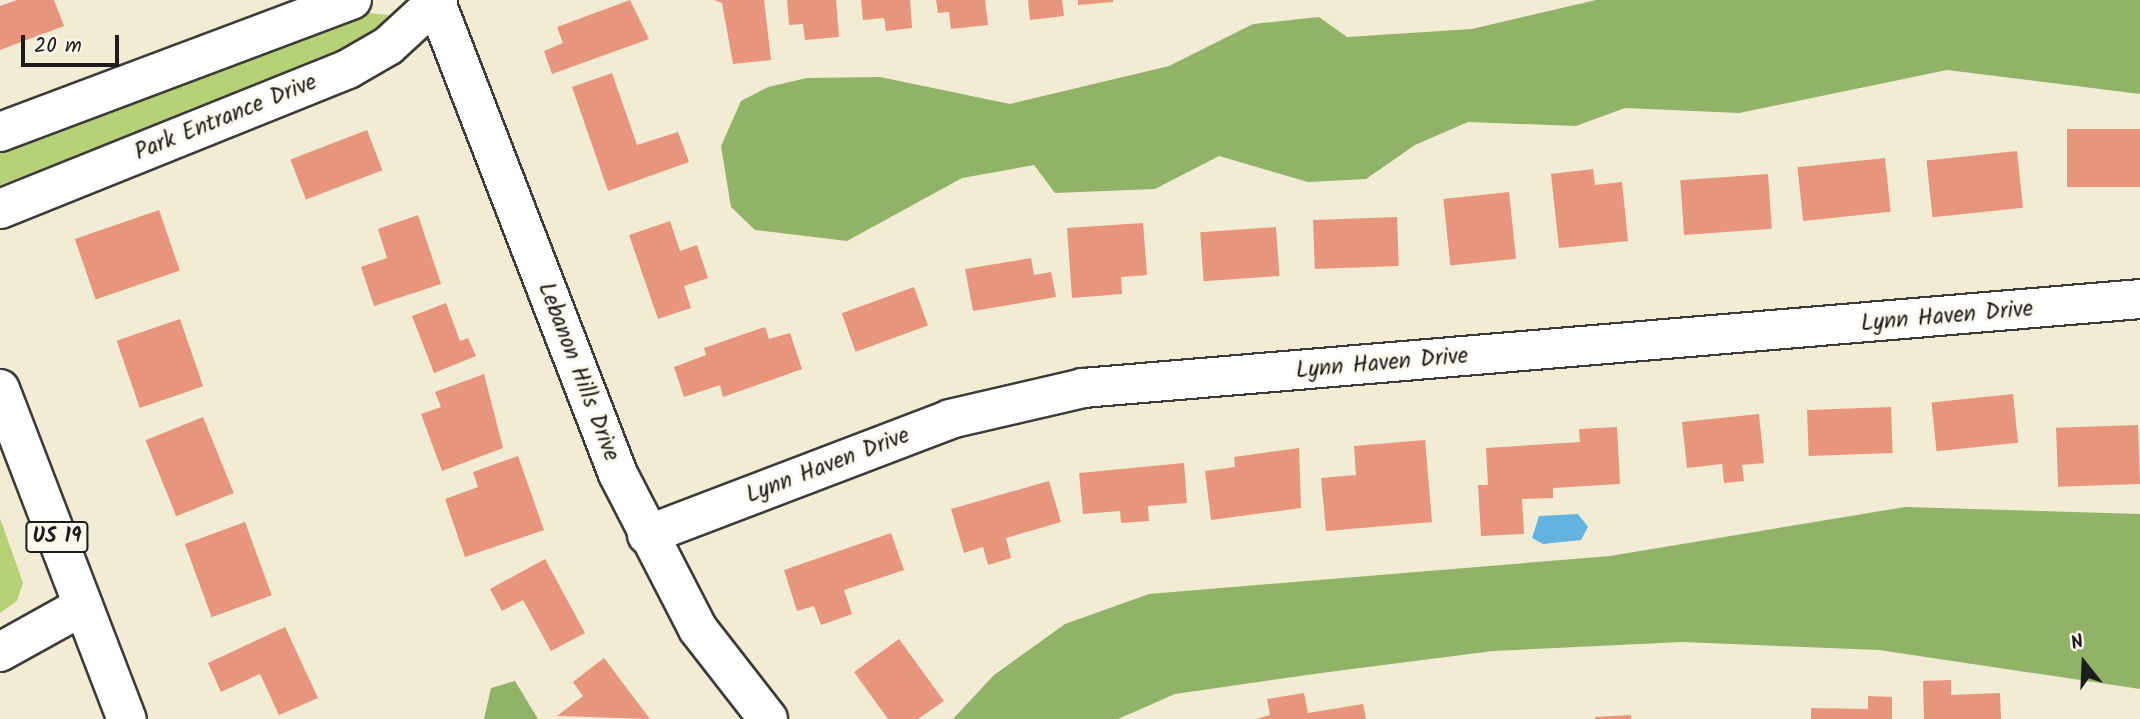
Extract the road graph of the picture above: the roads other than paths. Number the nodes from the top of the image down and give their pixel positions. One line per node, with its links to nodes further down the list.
1 (352, 0): 3 (street)
2 (433, 0): 4 (street, Park Entrance Drive); 7 (street, Lebanon Hills Drive)
3 (0, 132)
4 (0, 209)
5 (2140, 299): 7 (street, Lynn Haven Drive)
6 (0, 389): 8 (street, US 19)
7 (647, 535): 11 (street, Lebanon Hills Drive)
8 (83, 606): 9 (street); 10 (street, US 19)
9 (0, 652)
10 (127, 719)
11 (768, 719)

